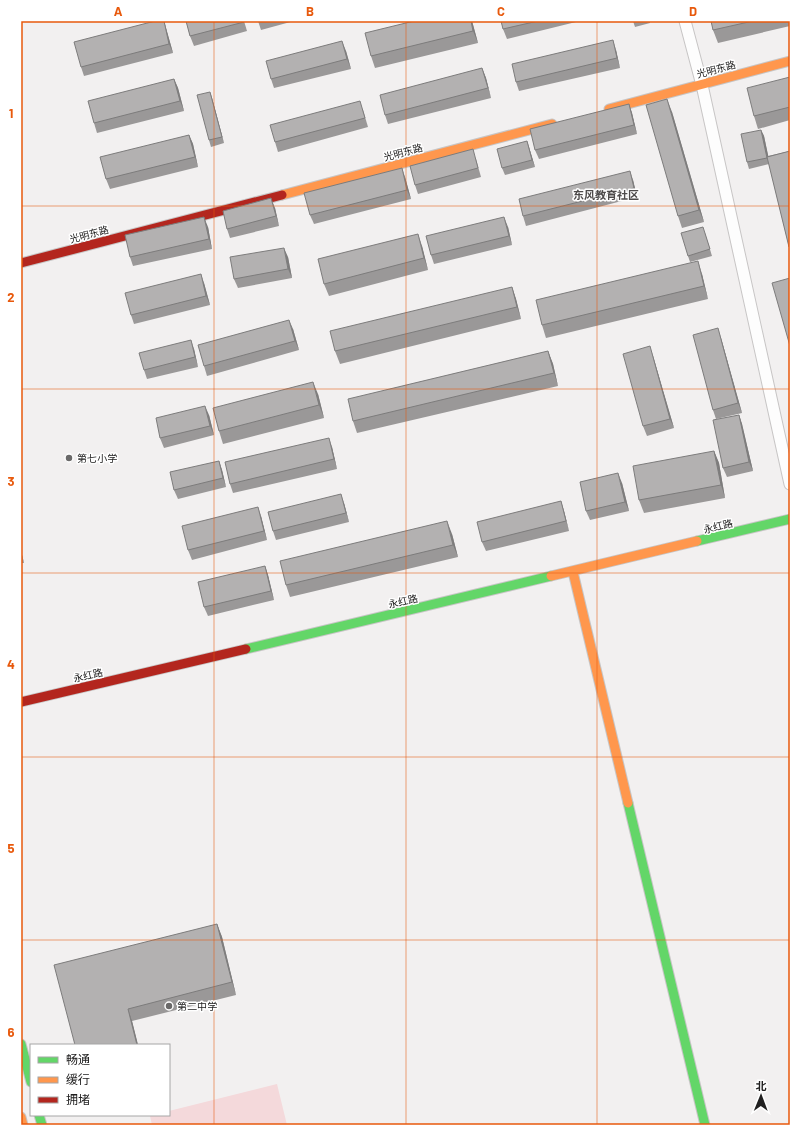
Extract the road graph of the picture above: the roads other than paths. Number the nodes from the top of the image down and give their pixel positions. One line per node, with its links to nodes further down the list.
1 (686, 21): 3 (street)
2 (790, 61): 3 (street, 光明东路)
3 (702, 84): 4 (street, 光明东路); 7 (street)
4 (603, 111)
5 (564, 121): 6 (street, 光明东路)
6 (21, 263)
7 (790, 484)
8 (790, 520): 9 (street, 永红路)
9 (573, 572): 10 (street, 永红路); 15 (street)
10 (21, 702)
11 (21, 1044): 12 (street)
12 (30, 1078)
13 (21, 1117): 14 (street)
14 (23, 1125)
15 (706, 1125)

